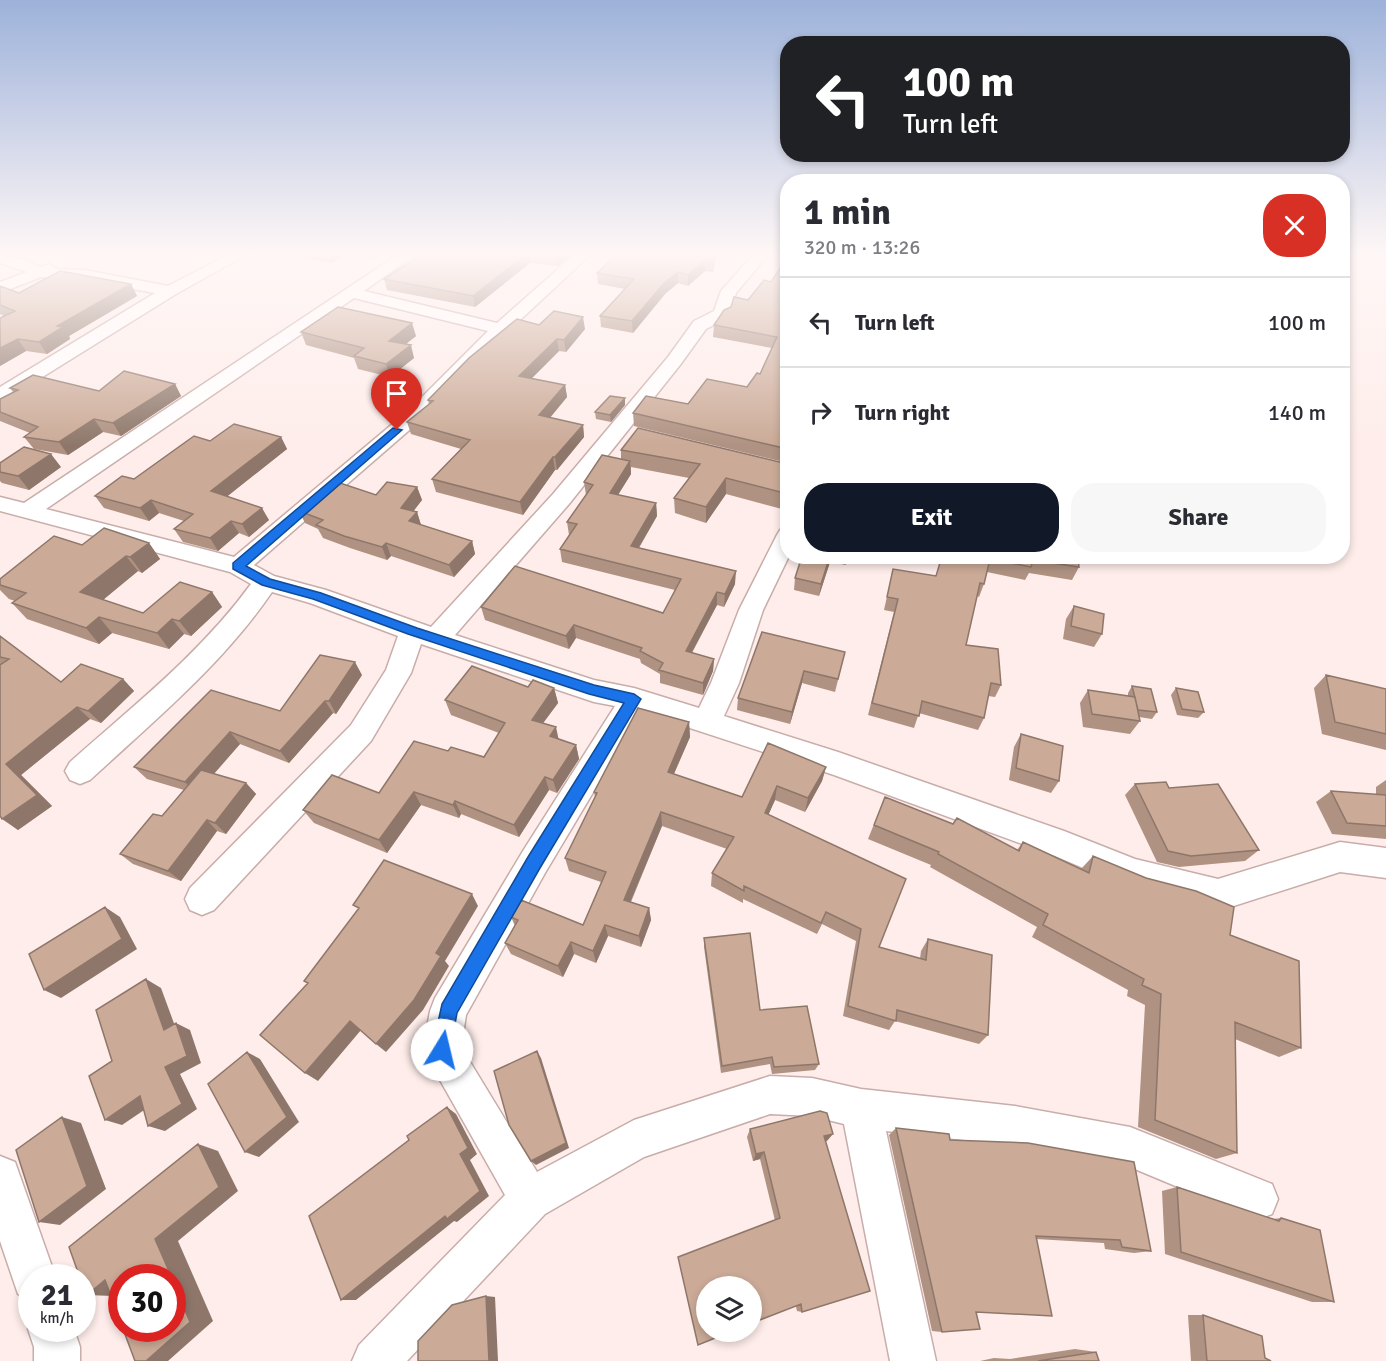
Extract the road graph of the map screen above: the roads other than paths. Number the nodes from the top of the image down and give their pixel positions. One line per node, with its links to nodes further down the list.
1 (123, 320): 7 (street)
2 (312, 320): 11 (street)
3 (461, 320): 6 (street)
4 (511, 320): 6 (street)
5 (711, 320): 8 (street)
6 (500, 329): 13 (street)
7 (0, 394)
8 (618, 430): 9 (street); 15 (street)
9 (639, 435)
10 (0, 504): 11 (street)
11 (26, 512): 13 (street)
12 (780, 550): 17 (street)
13 (237, 566): 14 (street)
14 (266, 582): 15 (street); 18 (street)
15 (425, 634): 16 (street); 20 (street)
16 (634, 699): 17 (street); 23 (street)
17 (707, 722): 19 (street)
18 (80, 771)
19 (1386, 863)
20 (202, 899)
21 (861, 1109): 23 (street); 24 (street); 29 (street)
22 (0, 1177): 25 (street)
23 (530, 1199): 28 (street)
24 (1257, 1199)
25 (29, 1264)
26 (55, 1342): 27 (street)
27 (57, 1361)
28 (375, 1361)
29 (913, 1361)

